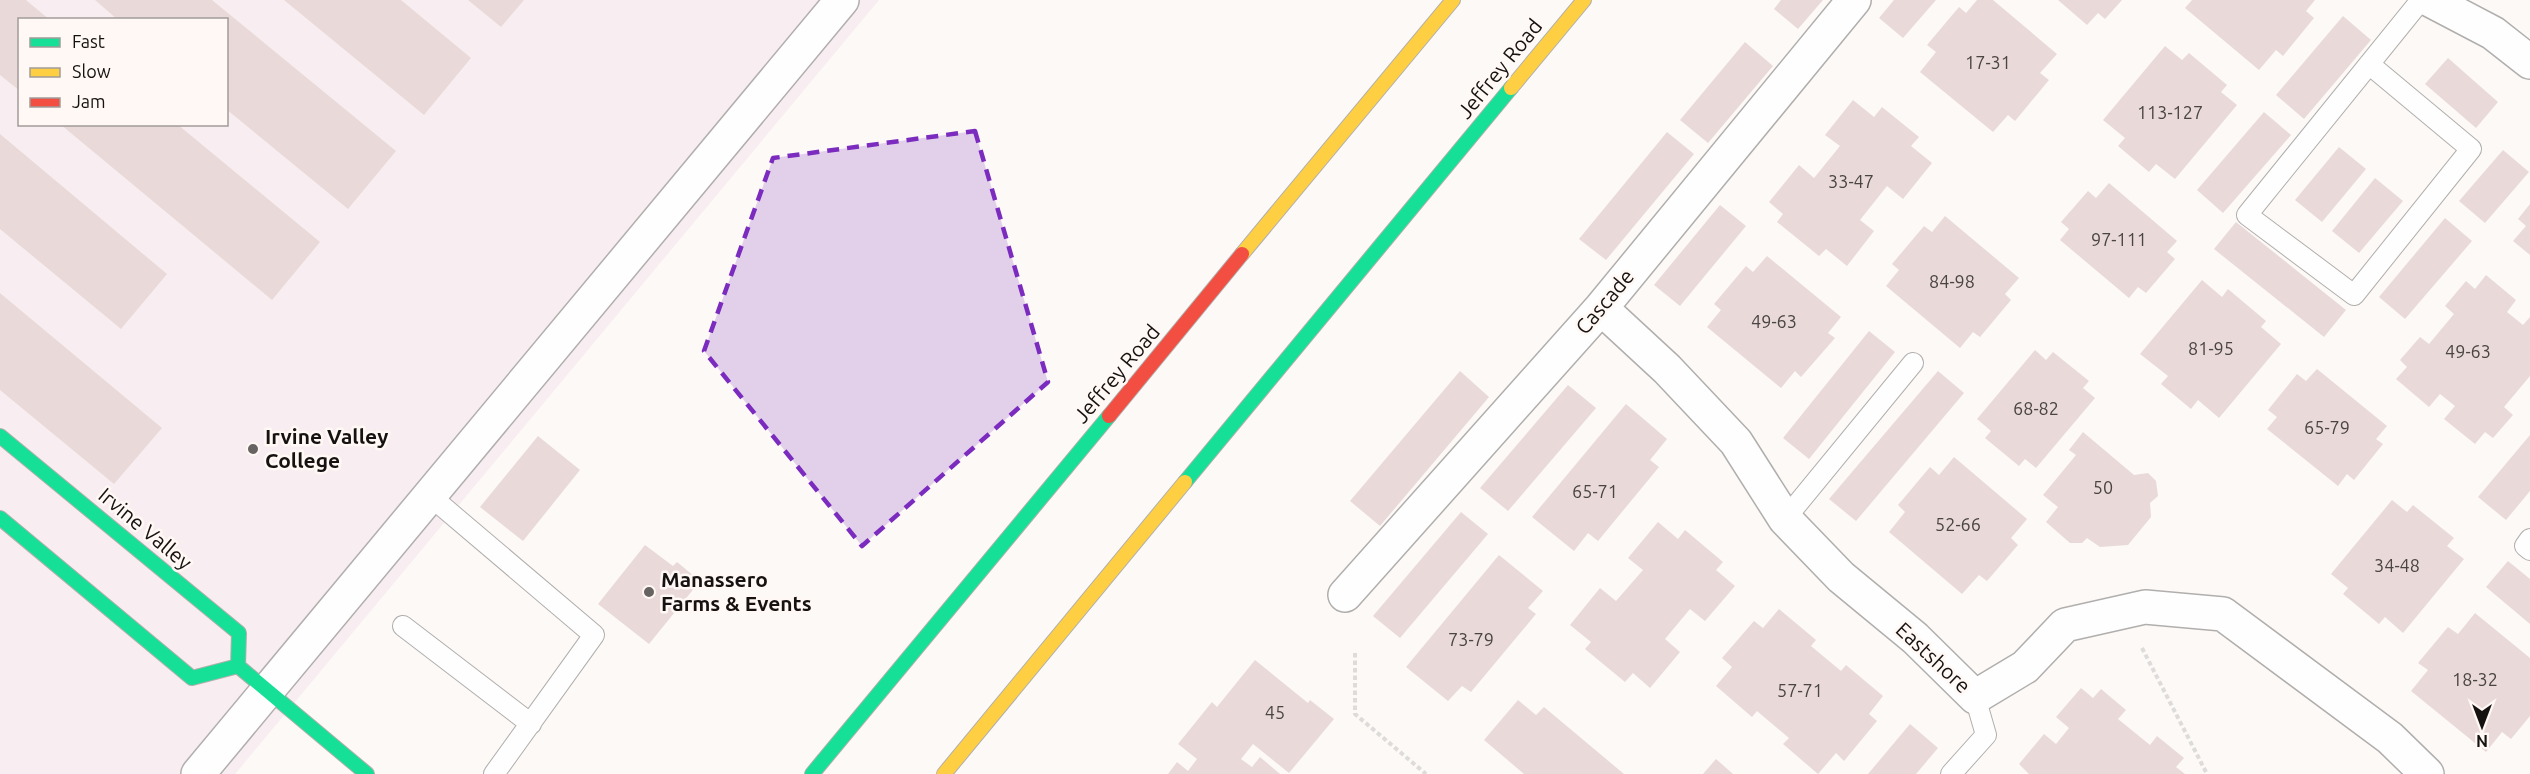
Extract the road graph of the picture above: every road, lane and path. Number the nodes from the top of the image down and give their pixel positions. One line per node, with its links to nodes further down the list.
1 (842, 0): 12 (street)
2 (1454, 0): 28 (main road, Jeffrey Road)
3 (1584, 0): 29 (main road, Jeffrey Road)
4 (1854, 0): 9 (street, Cascade)
5 (2421, 0): 8 (lane)
6 (2430, 0): 7 (street)
7 (2528, 57)
8 (2369, 64): 8 (lane)
9 (1601, 308): 14 (street, Eastshore); 17 (street, Cascade)
10 (1913, 363): 14 (lane)
11 (0, 436): 21 (main road, Irvine Valley)
12 (429, 495): 22 (street); 24 (lane)
13 (0, 518): 21 (main road)
14 (1785, 519): 23 (street, Eastshore)
15 (2530, 539): 16 (lane)
16 (2530, 550)
17 (1345, 596)
18 (404, 626): 24 (lane)
19 (2142, 648): 32 (path)
20 (1355, 653): 30 (path)
21 (238, 666): 22 (main road)
22 (268, 691): 25 (street); 26 (main road)
23 (1975, 697): 31 (lane); 33 (street, Eastshore)
24 (531, 724): 27 (lane)
25 (198, 774)
26 (367, 774)
27 (494, 774)
28 (812, 774)
29 (944, 774)
30 (1426, 774)
31 (1951, 774)
32 (2207, 774)
33 (2427, 774)

